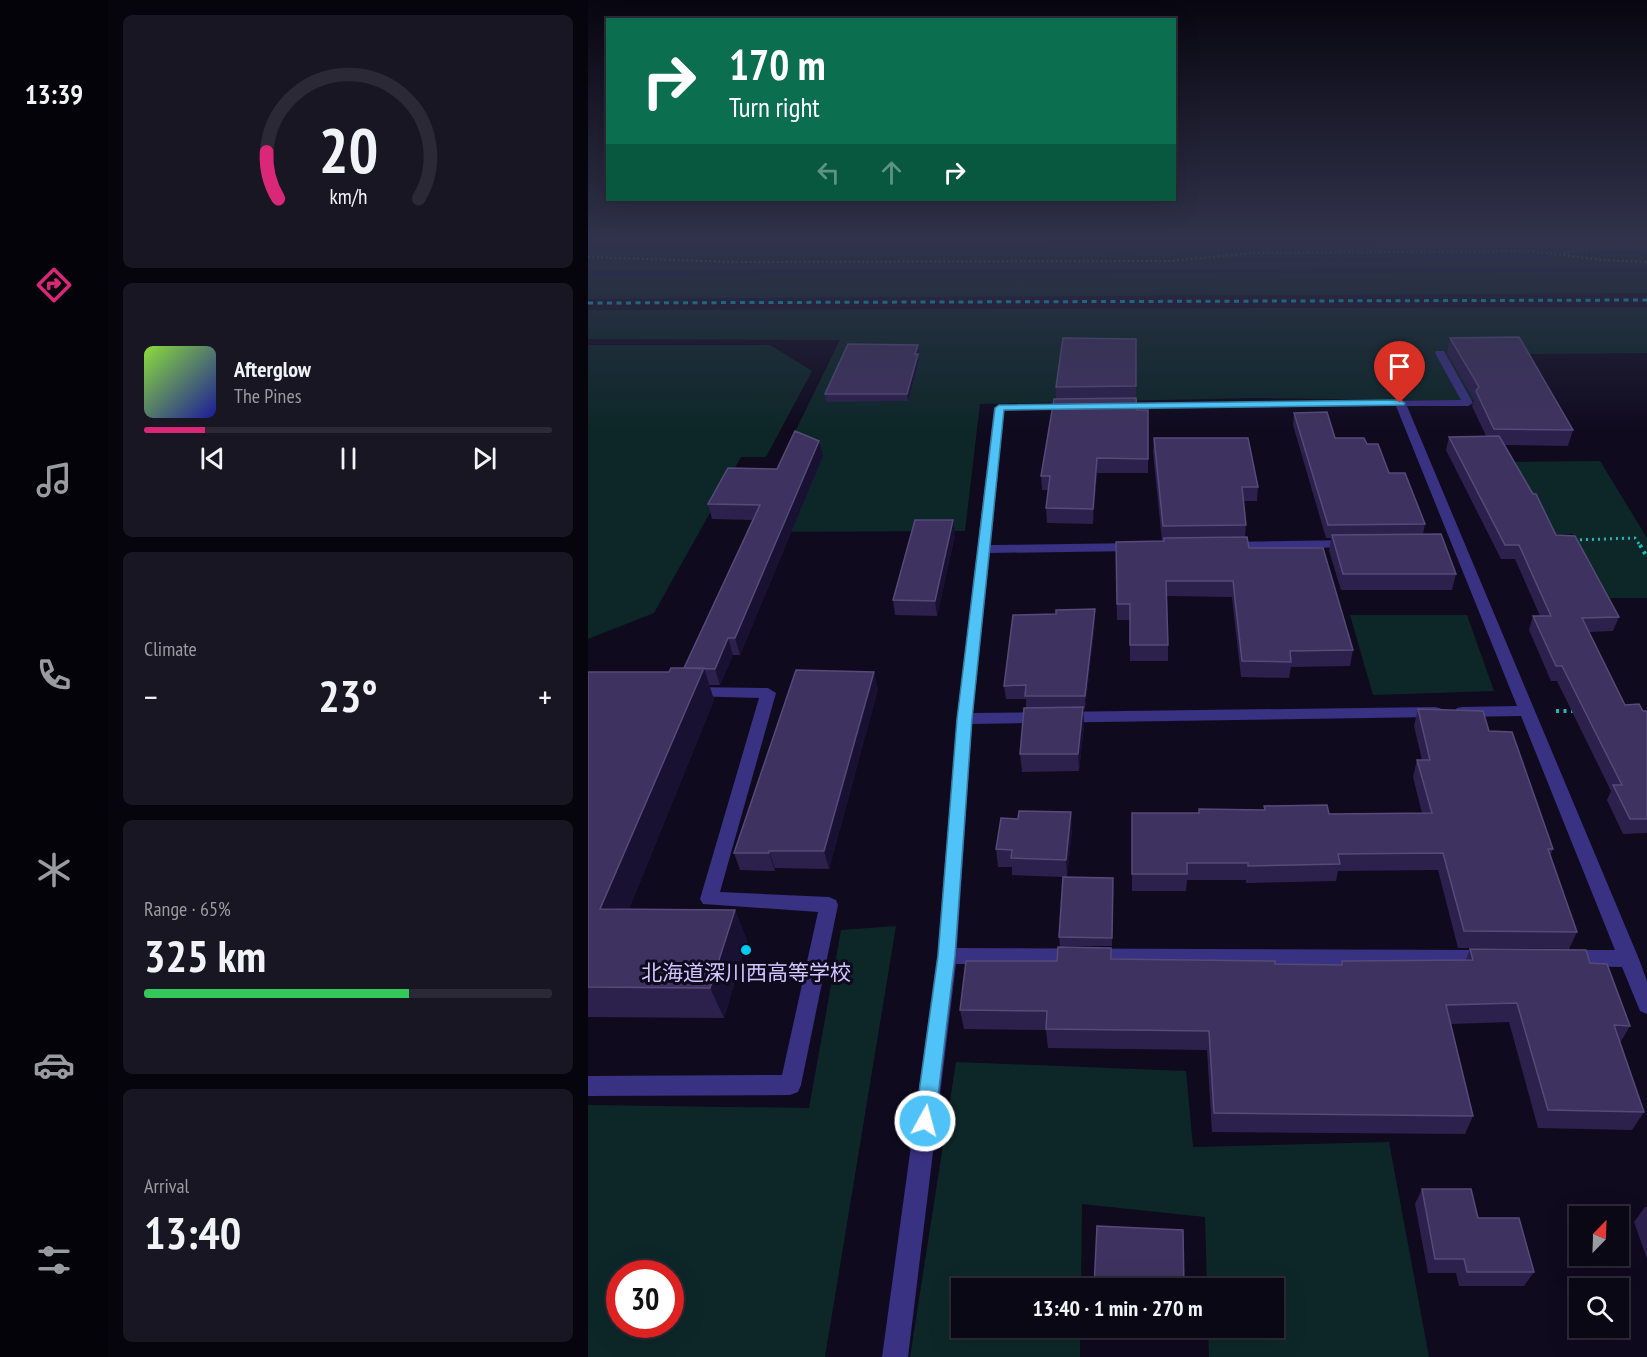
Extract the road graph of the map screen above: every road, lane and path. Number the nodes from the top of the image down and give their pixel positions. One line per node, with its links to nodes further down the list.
1 (1440, 353): 2 (street)
2 (1400, 403): 3 (street); 12 (street)
3 (1106, 406)
4 (1082, 407): 9 (street)
5 (1564, 540): 10 (path)
6 (1362, 544): 7 (street)
7 (1220, 546)
8 (1149, 547): 9 (street)
9 (984, 549): 14 (street)
10 (1647, 557)
11 (672, 692): 20 (street)
12 (1525, 711): 13 (path); 14 (street); 18 (street)
13 (1581, 711)
14 (964, 719): 15 (street)
15 (947, 956): 16 (street); 21 (street)
16 (1509, 958)
17 (1545, 958): 18 (street)
18 (1629, 959): 19 (street)
19 (1647, 1005)
20 (588, 1086)
21 (895, 1357)

